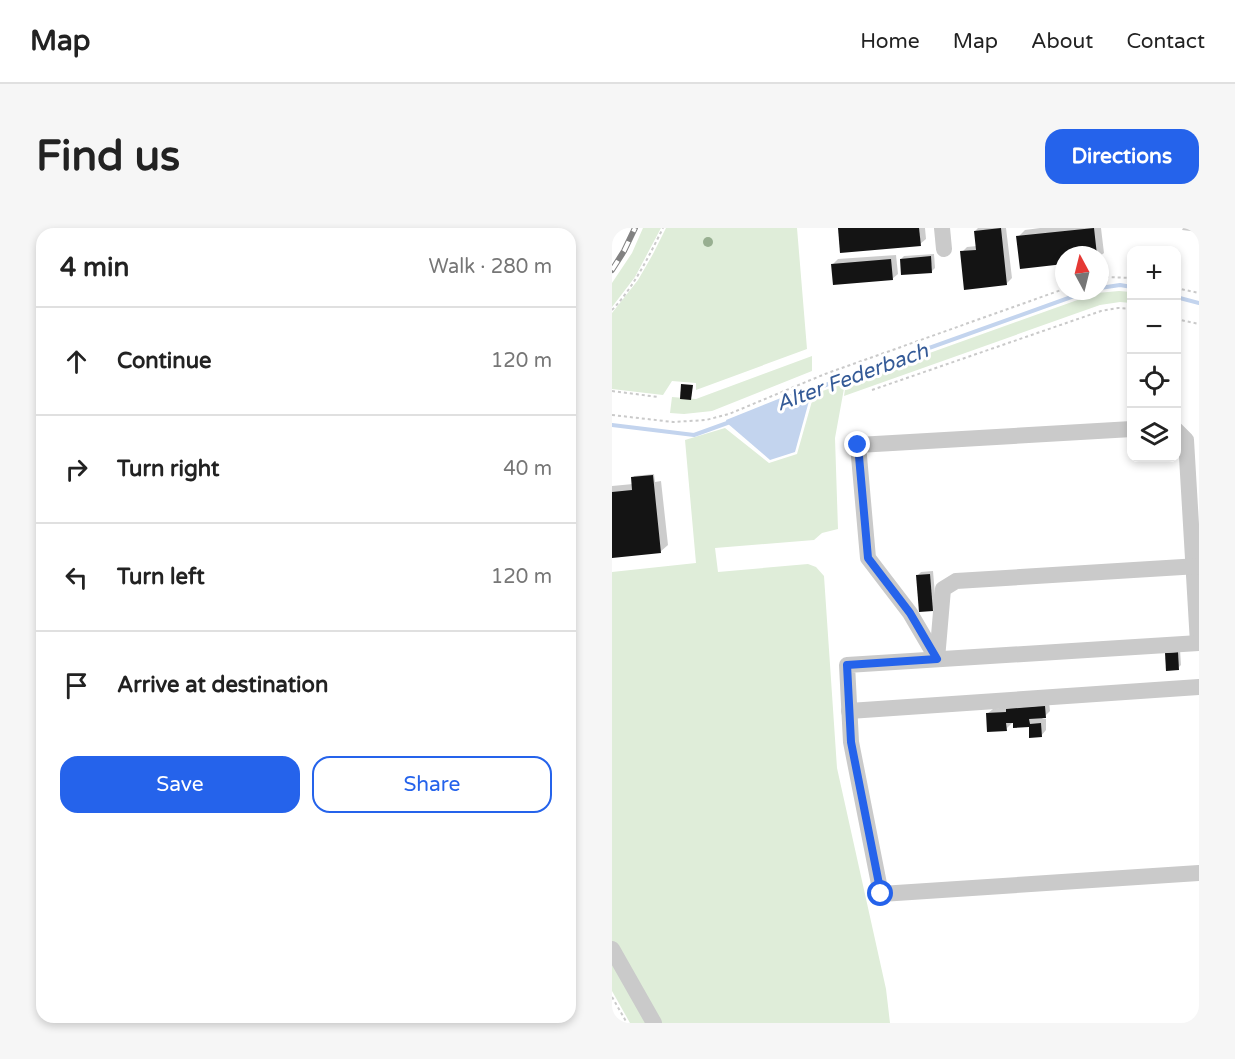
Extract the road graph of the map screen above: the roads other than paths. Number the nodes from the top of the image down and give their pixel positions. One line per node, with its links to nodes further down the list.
1 (942, 228): 2 (lane)
2 (944, 249)
3 (1127, 429): 7 (lane)
4 (1187, 436): 5 (lane)
5 (1196, 566): 6 (lane); 7 (lane)
6 (1199, 643): 7 (lane)
7 (937, 659): 9 (lane)
8 (1199, 687): 9 (lane)
9 (849, 711): 10 (lane)
10 (1199, 873)
11 (612, 949): 12 (lane)
12 (654, 1023)

